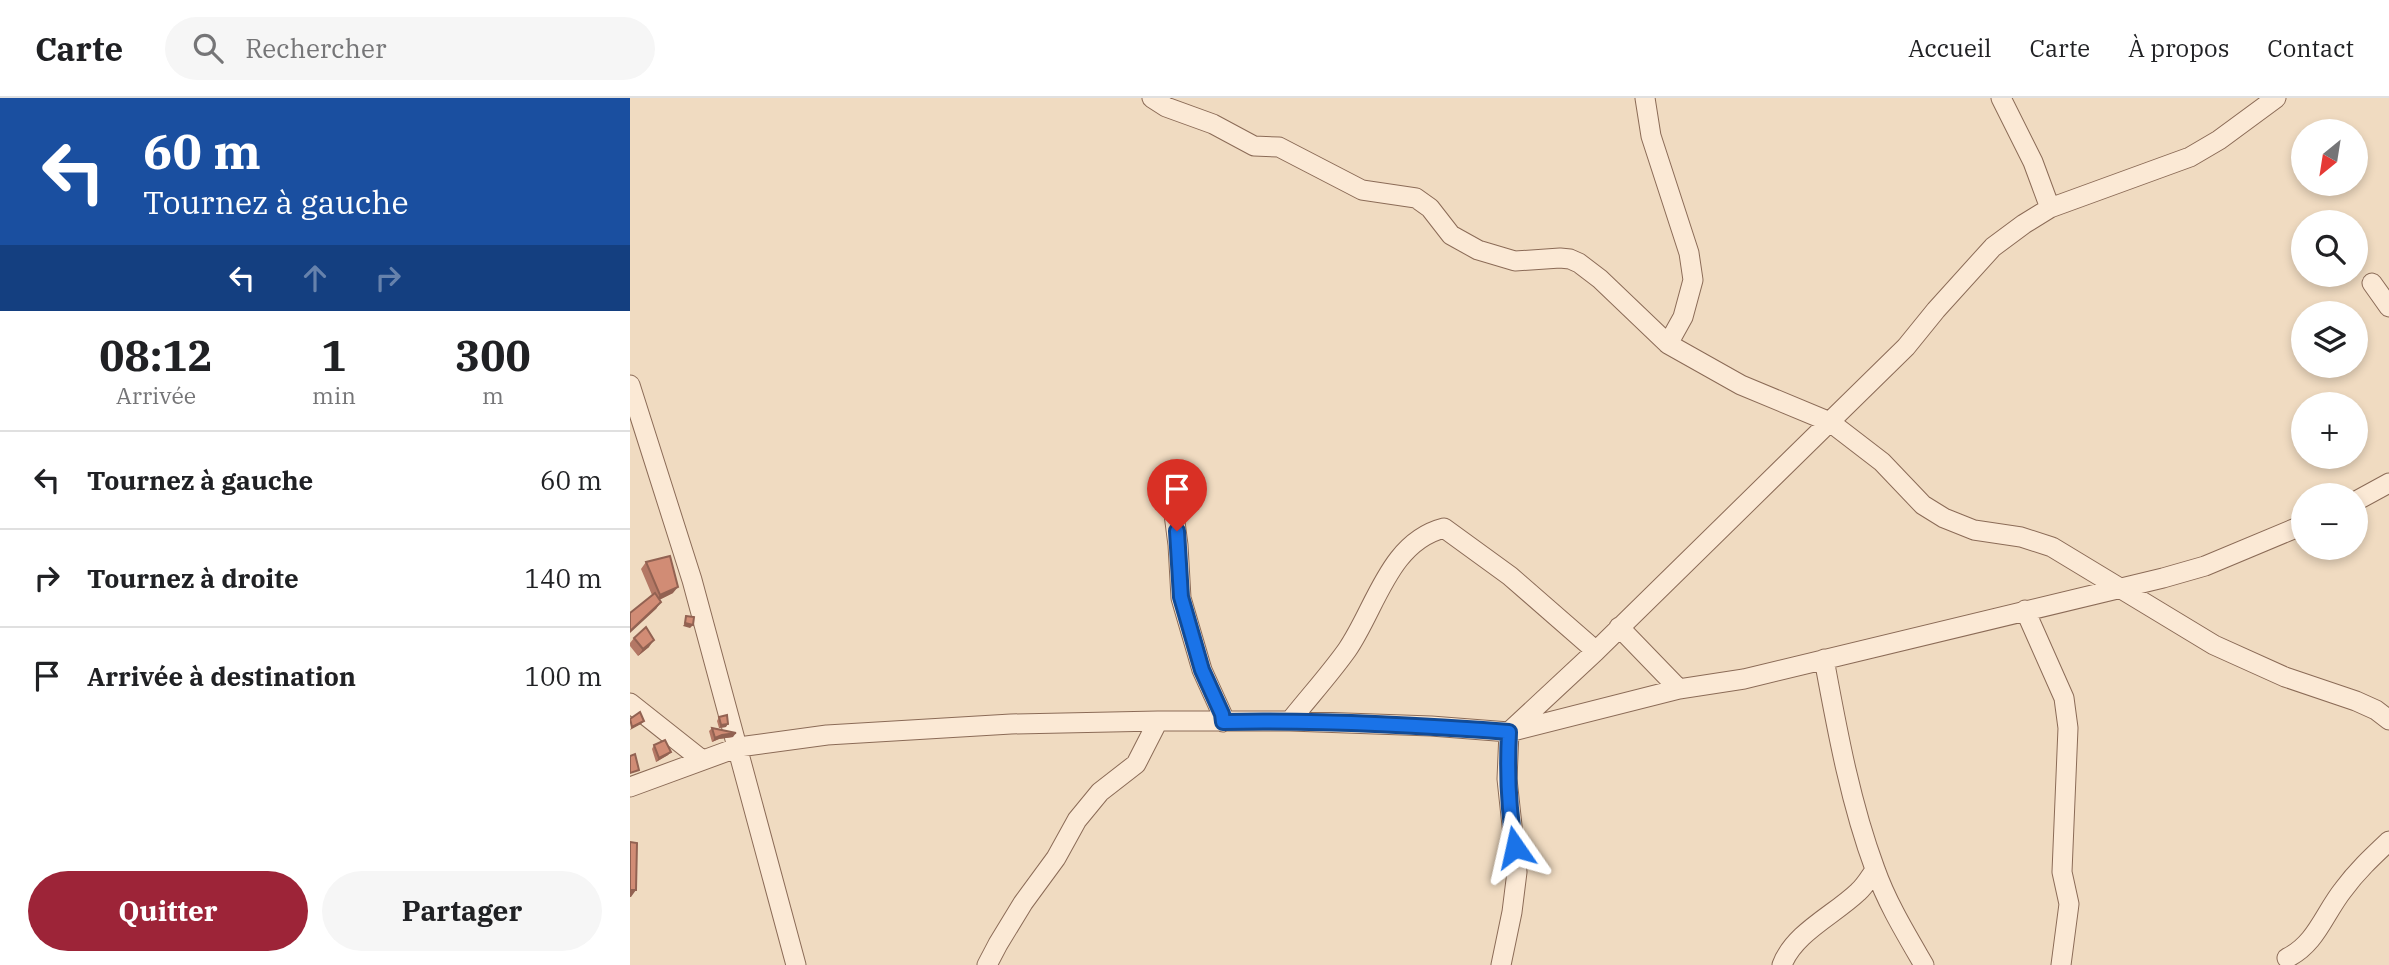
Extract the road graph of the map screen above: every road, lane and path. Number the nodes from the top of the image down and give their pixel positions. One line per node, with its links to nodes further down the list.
1 (1152, 98): 8 (street)
2 (1645, 98): 8 (street)
3 (2001, 98): 5 (street)
4 (2276, 98): 5 (street)
5 (2050, 208): 11 (street)
6 (2372, 283): 7 (street)
7 (2389, 307)
8 (1668, 344): 11 (street)
9 (630, 386): 10 (street)
10 (634, 413): 28 (street)
11 (1830, 422): 16 (street); 18 (street)
12 (2389, 483): 13 (street)
13 (2368, 494)
14 (1174, 514): 26 (street)
15 (2291, 530): 16 (street)
16 (2121, 588): 17 (street); 23 (street)
17 (2025, 610): 20 (street); 39 (street)
18 (1619, 628): 19 (street); 21 (street)
19 (1596, 651): 25 (street); 27 (street)
20 (1824, 659): 21 (street); 32 (street)
21 (1679, 689): 27 (street)
22 (630, 703): 29 (street)
23 (2389, 720)
24 (1158, 721): 26 (street); 28 (street); 35 (street)
25 (1290, 721): 26 (street); 27 (street)
26 (1223, 722)
27 (1509, 732): 36 (street)
28 (739, 747): 29 (street); 34 (street)
29 (702, 760): 30 (street)
30 (630, 787)
31 (2389, 841): 33 (street)
32 (1875, 870): 37 (street); 38 (street)
33 (2287, 958)
34 (796, 965)
35 (987, 965)
36 (1501, 965)
37 (1782, 965)
38 (1924, 965)
39 (2061, 965)

